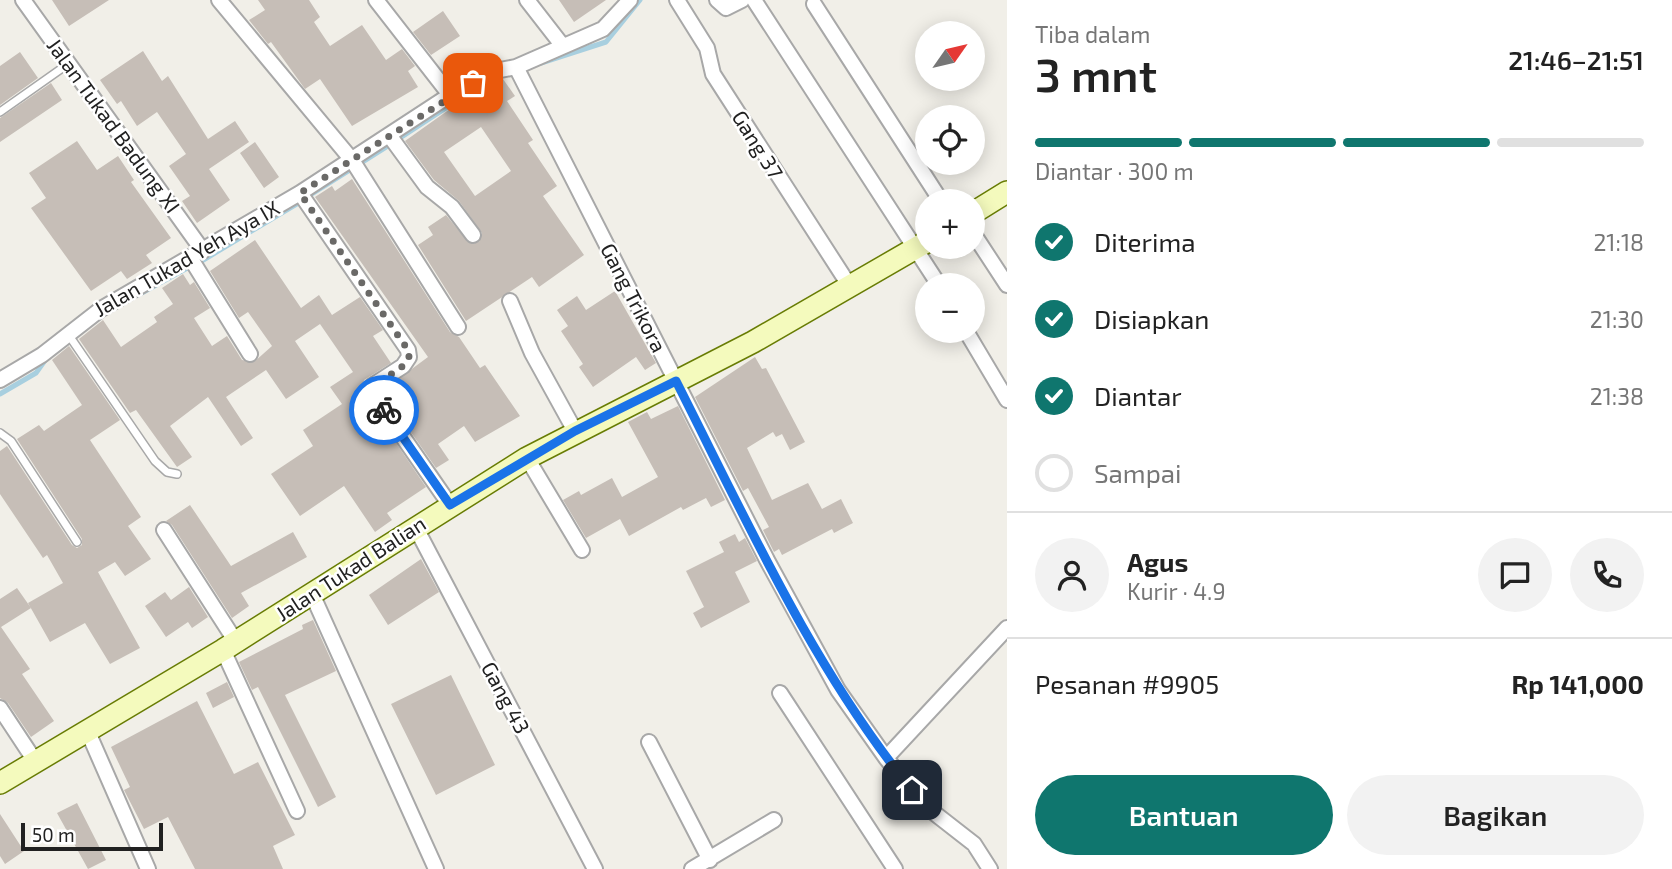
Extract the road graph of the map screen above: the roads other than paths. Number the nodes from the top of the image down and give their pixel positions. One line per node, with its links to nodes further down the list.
1 (23, 0): 12 (street, Jalan Tukad Badung XI)
2 (219, 0): 17 (street)
3 (376, 0): 14 (street)
4 (527, 0): 11 (street)
5 (629, 0): 11 (street, Jalan Tukad Yeh Aya IX)
6 (677, 0): 27 (street, Gang 37)
7 (717, 0): 8 (street)
8 (742, 0)
9 (754, 0): 23 (street)
10 (814, 4): 18 (street)
11 (562, 45): 13 (street, Jalan Tukad Yeh Aya IX)
12 (68, 64): 15 (lane); 26 (street, Jalan Tukad Badung XI)
13 (516, 67): 14 (street, Jalan Tukad Yeh Aya IX); 35 (street, Gang Trikora)
14 (450, 95): 16 (street, Jalan Tukad Yeh Aya IX)
15 (0, 111)
16 (389, 135): 17 (street, Jalan Tukad Yeh Aya IX); 22 (street)
17 (352, 160): 20 (street, Jalan Tukad Yeh Aya IX); 30 (street)
18 (933, 189)
19 (1007, 192): 21 (street)
20 (300, 193): 26 (street, Jalan Tukad Yeh Aya IX); 41 (street)
21 (985, 206)
22 (473, 235)
23 (915, 235)
24 (915, 247): 27 (street, Jalan Tukad Balian)
25 (985, 251): 28 (street)
26 (197, 255): 31 (street, Jalan Tukad Yeh Aya IX); 33 (street, Jalan Tukad Badung XI)
27 (849, 285): 35 (street, Jalan Tukad Balian)
28 (1007, 285)
29 (510, 301): 37 (street)
30 (458, 327)
31 (67, 333): 34 (street, Jalan Tukad Yeh Aya IX); 40 (lane)
32 (974, 343): 36 (street)
33 (250, 355)
34 (2, 375)
35 (676, 381): 37 (street, Jalan Tukad Balian); 53 (street, Gang Trikora)
36 (1007, 400)
37 (575, 431): 39 (street, Jalan Tukad Balian)
38 (0, 433): 44 (lane)
39 (527, 458): 41 (street, Jalan Tukad Balian); 45 (street)
40 (177, 474)
41 (450, 505): 42 (street, Jalan Tukad Balian)
42 (416, 528): 46 (street, Jalan Tukad Balian); 61 (street, Gang 43)
43 (164, 530): 48 (street)
44 (77, 542)
45 (582, 550)
46 (312, 594): 48 (street, Jalan Tukad Balian); 60 (street)
47 (1007, 628): 53 (street)
48 (230, 646): 51 (street, Jalan Tukad Balian); 56 (street)
49 (780, 693): 63 (street)
50 (0, 708): 54 (street)
51 (88, 732): 54 (street, Jalan Tukad Balian); 59 (street)
52 (649, 742): 58 (street)
53 (886, 758): 64 (street, Gang Trikora)
54 (35, 761): 55 (street, Jalan Tukad Balian)
55 (0, 783)
56 (297, 811)
57 (774, 820): 58 (street)
58 (710, 860): 62 (street)
59 (148, 869)
60 (436, 869)
61 (595, 869)
62 (692, 869)
63 (895, 869)
64 (990, 869)

